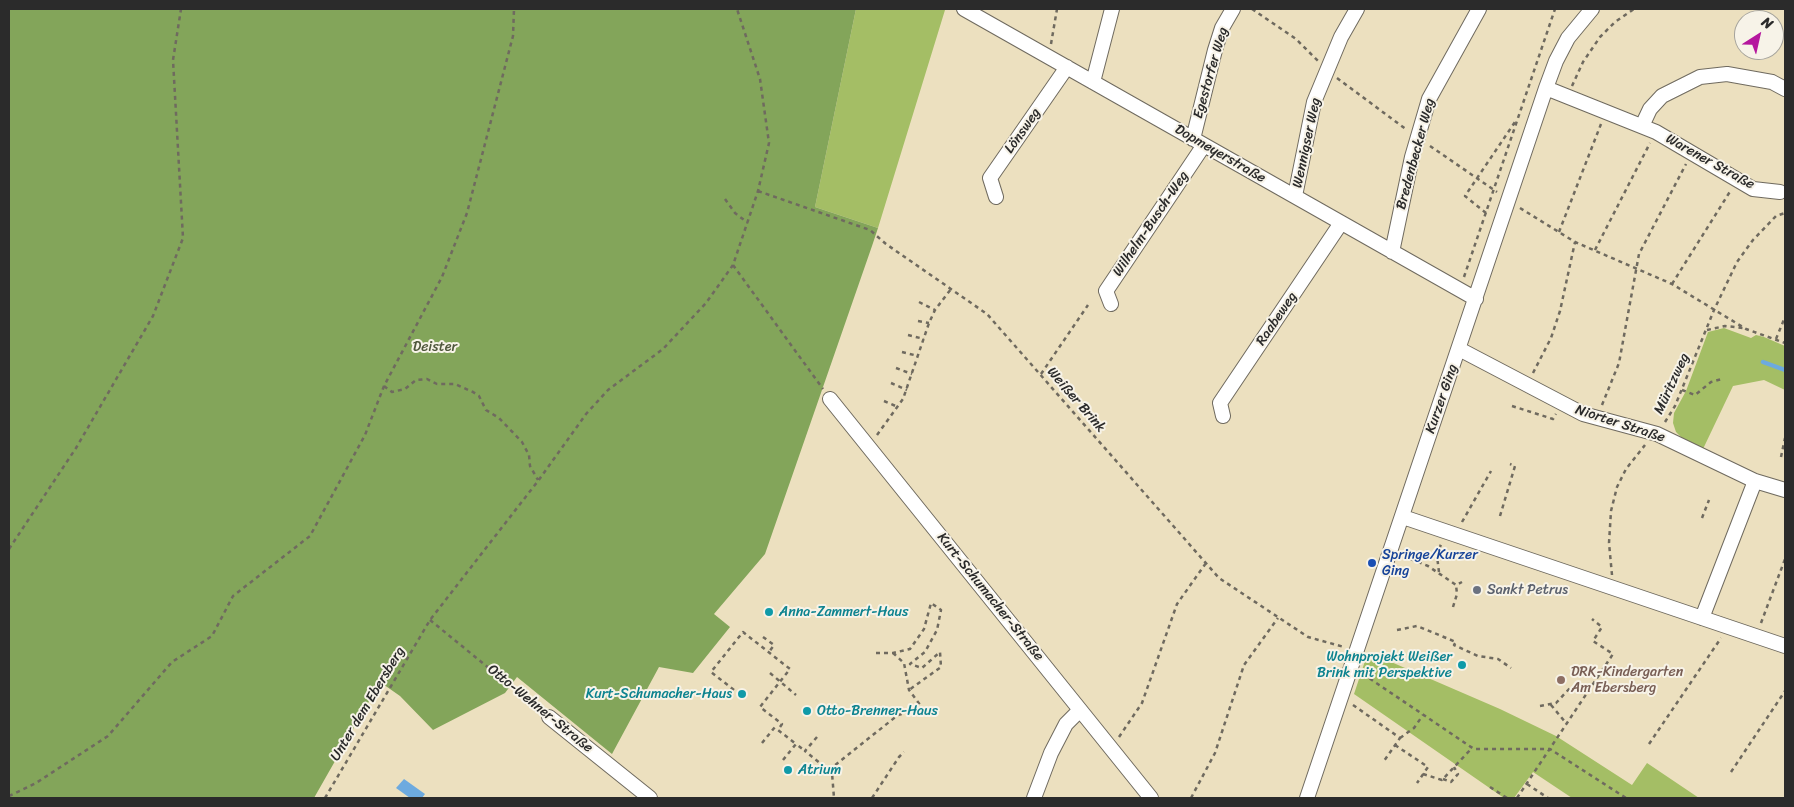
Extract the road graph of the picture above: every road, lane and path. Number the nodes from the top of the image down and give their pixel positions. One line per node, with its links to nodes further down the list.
1 (182, 9): 99 (path)
2 (514, 9): 73 (path)
3 (737, 9): 31 (path, Unter dem Ebersberg)
4 (964, 9): 15 (street, Dopmeyerstraße)
5 (1057, 9): 14 (path)
6 (1112, 9): 17 (street)
7 (1233, 9): 26 (street, Egestorfer Weg)
8 (1252, 9): 16 (path)
9 (1357, 9): 16 (street, Wennigser Weg)
10 (1479, 9): 25 (street, Bredenbecker Weg)
11 (1555, 9): 22 (path)
12 (1592, 9): 18 (street, Kurzer Ging)
13 (1634, 9): 20 (path)
14 (1050, 50)
15 (1067, 67): 17 (street, Dopmeyerstraße); 34 (street, Lönsweg)
16 (1328, 70): 25 (path); 33 (street, Wennigser Weg)
17 (1093, 82): 26 (street, Dopmeyerstraße)
18 (1546, 88): 20 (street, Warener Straße); 50 (street, Kurzer Ging)
19 (1785, 89): 23 (street)
20 (1567, 96): 21 (street, Warener Straße)
21 (1606, 111): 23 (street, Warener Straße); 41 (path)
22 (1519, 116): 28 (path); 30 (path)
23 (1642, 126): 24 (street, Warener Straße)
24 (1656, 132): 27 (street, Warener Straße); 43 (path)
25 (1418, 137): 28 (path); 44 (street, Bredenbecker Weg)
26 (1199, 142): 33 (street, Dopmeyerstraße); 52 (street, Wilhelm-Busch-Weg)
27 (1692, 153): 29 (street, Warener Straße); 46 (path)
28 (1477, 179): 30 (path); 38 (path)
29 (1738, 180): 32 (street, Warener Straße); 47 (path)
30 (1494, 190): 38 (path)
31 (758, 191): 39 (path, Unter dem Ebersberg); 48 (path, Weißer Brink)
32 (1780, 192)
33 (1295, 196): 40 (street, Dopmeyerstraße)
34 (996, 197)
35 (725, 199): 39 (path)
36 (1525, 212): 41 (path)
37 (1785, 212): 55 (path, Müritzweg)
38 (1486, 213): 49 (path)
39 (748, 223): 45 (path, Unter dem Ebersberg)
40 (1341, 223): 44 (street, Dopmeyerstraße); 82 (street, Raabeweg)
41 (1560, 232): 42 (path)
42 (1575, 242): 43 (path); 74 (path)
43 (1595, 250): 46 (path)
44 (1392, 252): 49 (street, Dopmeyerstraße)
45 (732, 265): 77 (path); 90 (path, Unter dem Ebersberg)
46 (1637, 268): 47 (path); 83 (path)
47 (1672, 284): 55 (path)
48 (951, 289): 54 (path); 70 (path, Weißer Brink)
49 (1460, 290): 50 (street, Dopmeyerstraße)
50 (1476, 299): 65 (street, Kurzer Ging)
51 (919, 302): 54 (path)
52 (1111, 304)
53 (1088, 305): 70 (path)
54 (935, 310): 58 (path)
55 (1714, 310): 59 (path); 60 (path, Müritzweg)
56 (1785, 317): 63 (path)
57 (918, 321): 58 (path)
58 (929, 323): 62 (path)
59 (1746, 329): 60 (path); 63 (path)
60 (1707, 330): 76 (path, Müritzweg)
61 (908, 335): 62 (path)
62 (924, 339): 67 (path)
63 (1776, 339): 64 (path)
64 (1785, 343)
65 (1459, 349): 74 (street, Niorter Straße); 94 (street, Kurzer Ging)
66 (902, 352): 67 (path)
67 (918, 356): 69 (path)
68 (896, 368): 69 (path)
69 (912, 374): 75 (path)
70 (1041, 374): 102 (path, Weißer Brink)
71 (1722, 380): 76 (path)
72 (891, 383): 75 (path)
73 (384, 386): 90 (path); 164 (path)
74 (1527, 386): 79 (street, Niorter Straße)
75 (907, 390): 80 (path)
76 (1682, 390): 84 (path, Müritzweg)
77 (830, 399): 86 (street, Kurt-Schumacher-Straße)
78 (884, 401): 80 (path)
79 (1562, 404): 81 (path); 83 (street, Niorter Straße)
80 (898, 406): 86 (path)
81 (1512, 406)
82 (1223, 416)
83 (1599, 418): 84 (street, Niorter Straße)
84 (1657, 434): 91 (street, Niorter Straße); 106 (path, Müritzweg)
85 (1785, 438): 87 (path)
86 (868, 446): 137 (street, Kurt-Schumacher-Straße)
87 (1781, 457)
88 (1510, 464): 95 (path)
89 (1491, 471): 97 (path)
90 (538, 481): 115 (path, Unter dem Ebersberg)
91 (1755, 481): 92 (street, Niorter Straße); 113 (street)
92 (1785, 490)
93 (1709, 500): 96 (path)
94 (1403, 516): 113 (street); 121 (street, Kurzer Ging)
95 (1500, 516)
96 (1702, 518)
97 (1462, 524)
98 (1442, 539): 105 (path)
99 (9, 548)
100 (1399, 555): 105 (path)
101 (1785, 559): 104 (path)
102 (1206, 563): 112 (path, Weißer Brink); 148 (path)
103 (1778, 567): 104 (path)
104 (1783, 569): 110 (path)
105 (1439, 572): 108 (path)
106 (1612, 574)
107 (1462, 582): 108 (path)
108 (1456, 585): 111 (path)
109 (1763, 602): 110 (path)
110 (1768, 604): 116 (path)
111 (1453, 607)
112 (1278, 618): 121 (path, Weißer Brink); 171 (path)
113 (1702, 618): 120 (street)
114 (1592, 619): 140 (path)
115 (430, 620): 139 (path, Otto-Wehner-Straße); 165 (path, Unter dem Ebersberg)
116 (1761, 626)
117 (1397, 630): 126 (path)
118 (1723, 635): 146 (path)
119 (763, 637): 122 (path)
120 (1785, 646)
121 (1357, 650): 125 (street, Kurzer Ging)
122 (769, 652): 128 (path); 130 (path)
123 (893, 653): 124 (path); 131 (path); 131 (path)
124 (876, 654)
125 (1352, 666): 138 (path); 172 (street, Kurzer Ging)
126 (1511, 668)
127 (770, 673): 128 (path)
128 (780, 682): 133 (path); 141 (path)
129 (1570, 688): 135 (path)
130 (734, 690)
131 (908, 690): 156 (path)
132 (1785, 691): 157 (path)
133 (796, 695)
134 (1350, 703): 143 (path)
135 (1551, 705): 136 (path); 140 (path)
136 (1540, 706)
137 (1080, 710): 148 (street, Kurt-Schumacher-Straße); 169 (street)
138 (1423, 715): 143 (path); 149 (path)
139 (549, 717): 166 (street, Otto-Wehner-Straße)
140 (1566, 723): 150 (path)
141 (775, 728): 144 (path); 145 (path)
142 (816, 737): 151 (path)
143 (1400, 738): 147 (path)
144 (762, 743)
145 (796, 744): 151 (path); 153 (path)
146 (1650, 744)
147 (1395, 745): 154 (path); 158 (path)
148 (1111, 748): 170 (street, Kurt-Schumacher-Straße)
149 (1472, 748): 150 (path); 155 (path)
150 (1550, 749): 161 (path); 163 (path)
151 (805, 751): 156 (path)
152 (904, 752): 168 (path)
153 (783, 760)
154 (1384, 761)
155 (1454, 767): 159 (path); 159 (path)
156 (829, 770): 167 (path)
157 (1731, 772)
158 (1423, 774): 159 (path); 160 (path)
159 (1443, 779)
160 (1417, 783)
161 (1527, 784): 174 (path); 175 (path)
162 (1490, 787): 173 (path)
163 (1618, 793): 176 (path); 177 (path)
164 (9, 796)
165 (325, 798)
166 (650, 798)
167 (834, 798)
168 (872, 798)
169 (1034, 798)
170 (1150, 798)
171 (1191, 798)
172 (1307, 798)
173 (1507, 798)
174 (1517, 798)
175 (1548, 798)
176 (1615, 798)
177 (1626, 798)

